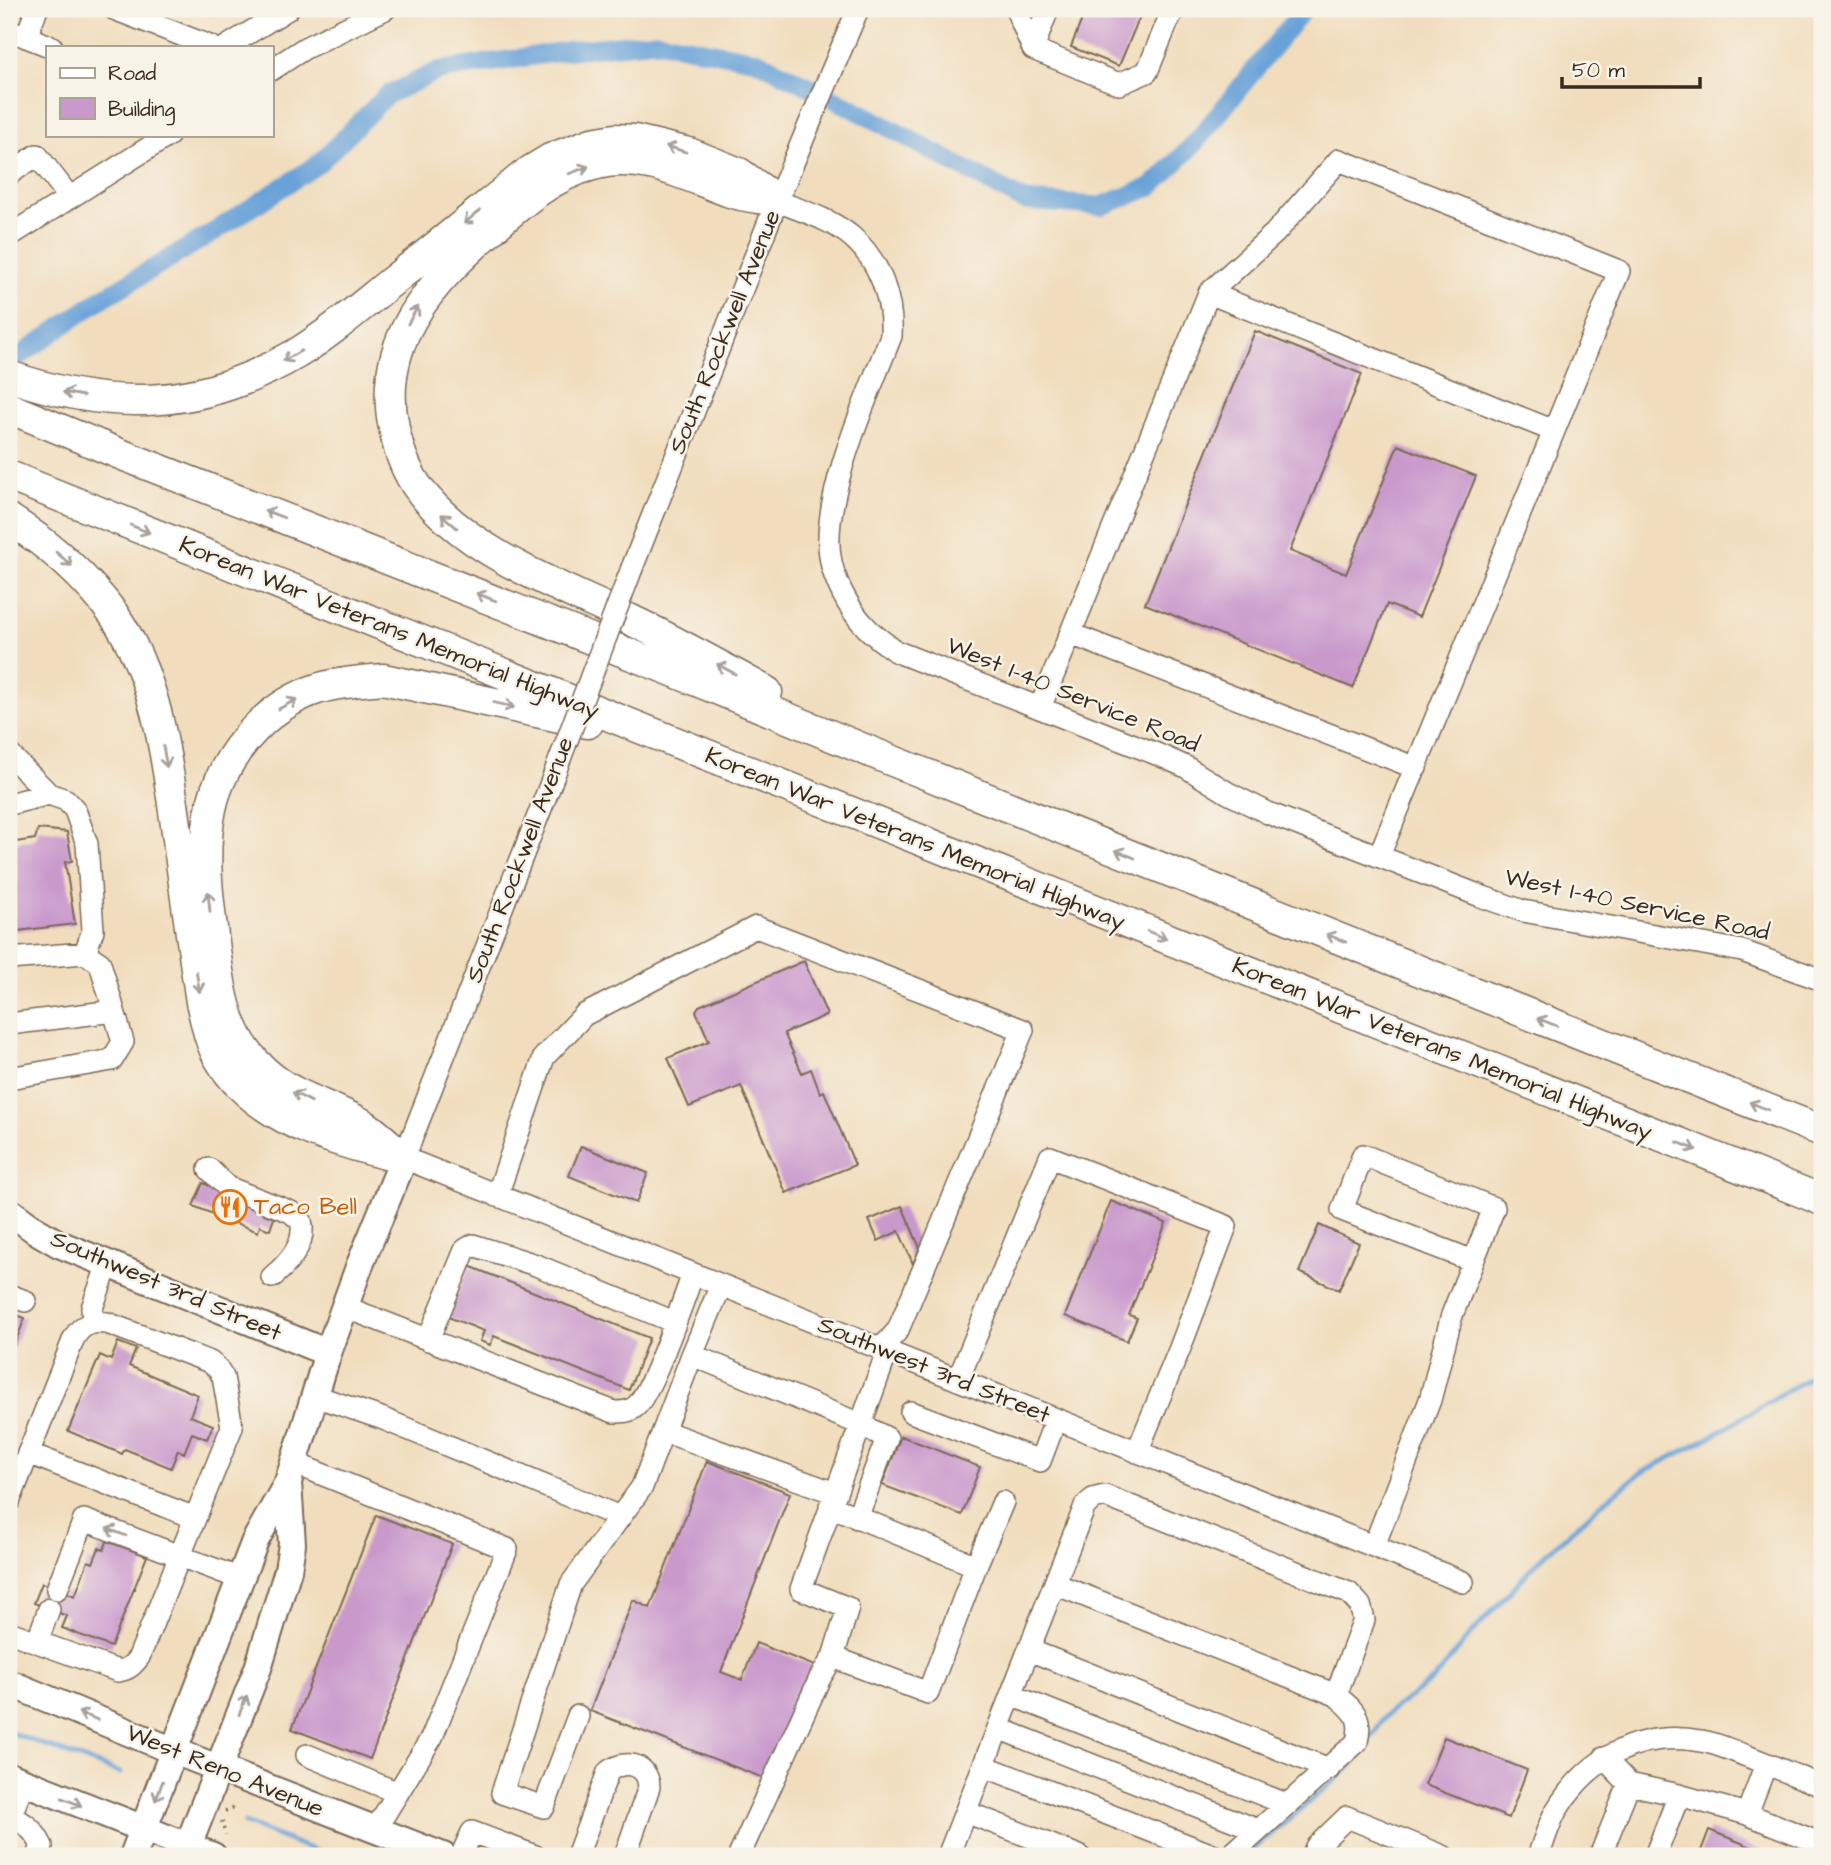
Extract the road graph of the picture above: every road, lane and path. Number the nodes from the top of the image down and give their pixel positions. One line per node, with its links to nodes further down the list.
1 (37, 9): 9 (street)
2 (114, 9): 11 (street)
3 (288, 9): 12 (street)
4 (385, 9): 14 (street)
5 (858, 9): 18 (street, South Rockwell Avenue)
6 (1016, 9): 13 (street)
7 (1048, 9): 13 (street)
8 (1173, 9): 13 (street)
9 (17, 34): 10 (street)
10 (49, 46)
11 (209, 46)
12 (228, 46)
13 (1033, 49)
14 (273, 69)
15 (167, 136): 17 (street)
16 (9, 174): 17 (street)
17 (71, 198): 19 (street)
18 (777, 201): 21 (highway, one-way to 21); 27 (street, West I-40 Service Road); 30 (highway, one-way to 18); 42 (street, South Rockwell Avenue, bridge)
19 (9, 236)
20 (1209, 293): 23 (street); 23 (street); 26 (street)
21 (9, 376)
22 (9, 408): 30 (highway, one-way to 22)
23 (1554, 431): 31 (street)
24 (9, 476): 28 (highway, Korean War Veterans Memorial Highway, one-way to 28)
25 (9, 519): 42 (highway, one-way to 42)
26 (1071, 634): 27 (street); 31 (street)
27 (1040, 708): 34 (street, West I-40 Service Road)
28 (673, 743): 42 (highway, one-way to 28); 45 (highway, Korean War Veterans Memorial Highway, one-way to 45)
29 (9, 754): 32 (street)
30 (892, 761): 41 (highway, one-way to 30)
31 (1416, 768): 34 (street)
32 (48, 794): 33 (street); 35 (street)
33 (9, 804)
34 (1379, 856): 37 (street, West I-40 Service Road)
35 (85, 953): 36 (street); 38 (street)
36 (9, 959)
37 (1822, 980)
38 (114, 1011): 39 (street); 40 (street)
39 (9, 1024)
40 (9, 1078)
41 (1822, 1131)
42 (404, 1158): 44 (street, Southwest 3rd Street); 52 (main road, South Rockwell Avenue)
43 (209, 1169): 50 (street)
44 (497, 1196): 49 (street, Southwest 3rd Street); 56 (street)
45 (1822, 1200)
46 (9, 1211): 48 (main road, Southwest 3rd Street)
47 (1474, 1261): 47 (street); 74 (street)
48 (108, 1264): 53 (street); 57 (main road, Southwest 3rd Street)
49 (693, 1274): 51 (street, Southwest 3rd Street); 54 (street)
50 (272, 1276)
51 (721, 1285): 56 (street, Southwest 3rd Street); 58 (street)
52 (345, 1307): 55 (street); 57 (main road, South Rockwell Avenue)
53 (93, 1322): 66 (street); 72 (street)
54 (674, 1322): 55 (street); 55 (street)
55 (428, 1340)
56 (884, 1350): 59 (street, Southwest 3rd Street); 63 (street)
57 (328, 1353): 60 (main road, South Rockwell Avenue)
58 (692, 1355): 63 (street); 64 (street)
59 (958, 1380): 62 (street, Southwest 3rd Street); 65 (street)
60 (315, 1396): 67 (main road, South Rockwell Avenue); 71 (street)
61 (911, 1412): 62 (street)
62 (1056, 1419): 65 (street, Southwest 3rd Street)
63 (860, 1424): 68 (street); 73 (street)
64 (663, 1431): 68 (street); 71 (street)
65 (1137, 1452): 74 (street, Southwest 3rd Street)
66 (29, 1453): 69 (street); 72 (street)
67 (291, 1472): 77 (main road); 94 (main road, one-way to 67); 99 (street)
68 (833, 1499): 73 (street); 83 (street)
69 (9, 1502)
70 (1003, 1502): 76 (street)
71 (620, 1517): 87 (street)
72 (195, 1518): 75 (street)
73 (856, 1518): 76 (street)
74 (1374, 1546): 78 (street, Southwest 3rd Street)
75 (180, 1556): 77 (street); 81 (street); 81 (street, one-way to 81)
76 (976, 1566): 83 (street)
77 (241, 1579): 89 (main road)
78 (1463, 1582)
79 (1055, 1584): 82 (street); 86 (street); 86 (street)
80 (9, 1632): 81 (street)
81 (37, 1642)
82 (1029, 1650): 85 (street); 95 (street)
83 (833, 1657): 119 (street)
84 (9, 1683): 89 (main road, West Reno Avenue, one-way to 84)
85 (1011, 1695): 88 (street); 101 (street)
86 (1336, 1695): 95 (street)
87 (578, 1716)
88 (998, 1728): 93 (street); 108 (street)
89 (174, 1751): 94 (main road, West Reno Avenue); 106 (main road, one-way to 106)
90 (307, 1755): 99 (street)
91 (1604, 1758): 92 (street); 97 (street); 126 (street)
92 (1766, 1764): 98 (street); 104 (street)
93 (984, 1766): 103 (street); 122 (street)
94 (218, 1769): 107 (main road, West Reno Avenue); 111 (main road)
95 (1329, 1769): 101 (street)
96 (16, 1779): 105 (street); 106 (main road, one-way to 106)
97 (1629, 1784): 100 (street); 127 (street)
98 (1822, 1786)
99 (398, 1793): 107 (street)
100 (1679, 1795): 104 (street); 128 (street)
101 (1286, 1804): 108 (street)
102 (236, 1807): 110 (path)
103 (966, 1812): 120 (street); 121 (street)
104 (1747, 1814): 109 (street)
105 (9, 1817): 112 (street)
106 (144, 1830): 111 (main road); 113 (main road)
107 (374, 1830): 114 (main road, West Reno Avenue)
108 (1258, 1830): 123 (street)
109 (1822, 1844)
110 (219, 1845): 111 (main road)
111 (186, 1851)
112 (38, 1856)
113 (133, 1856)
114 (443, 1856)
115 (461, 1856): 116 (street)
116 (535, 1856)
117 (577, 1856): 118 (street)
118 (625, 1856)
119 (739, 1856)
120 (949, 1856)
121 (1079, 1856)
122 (1215, 1856)
123 (1230, 1856)
124 (1312, 1856): 125 (street)
125 (1443, 1856)
126 (1538, 1856)
127 (1600, 1856)
128 (1655, 1856)

